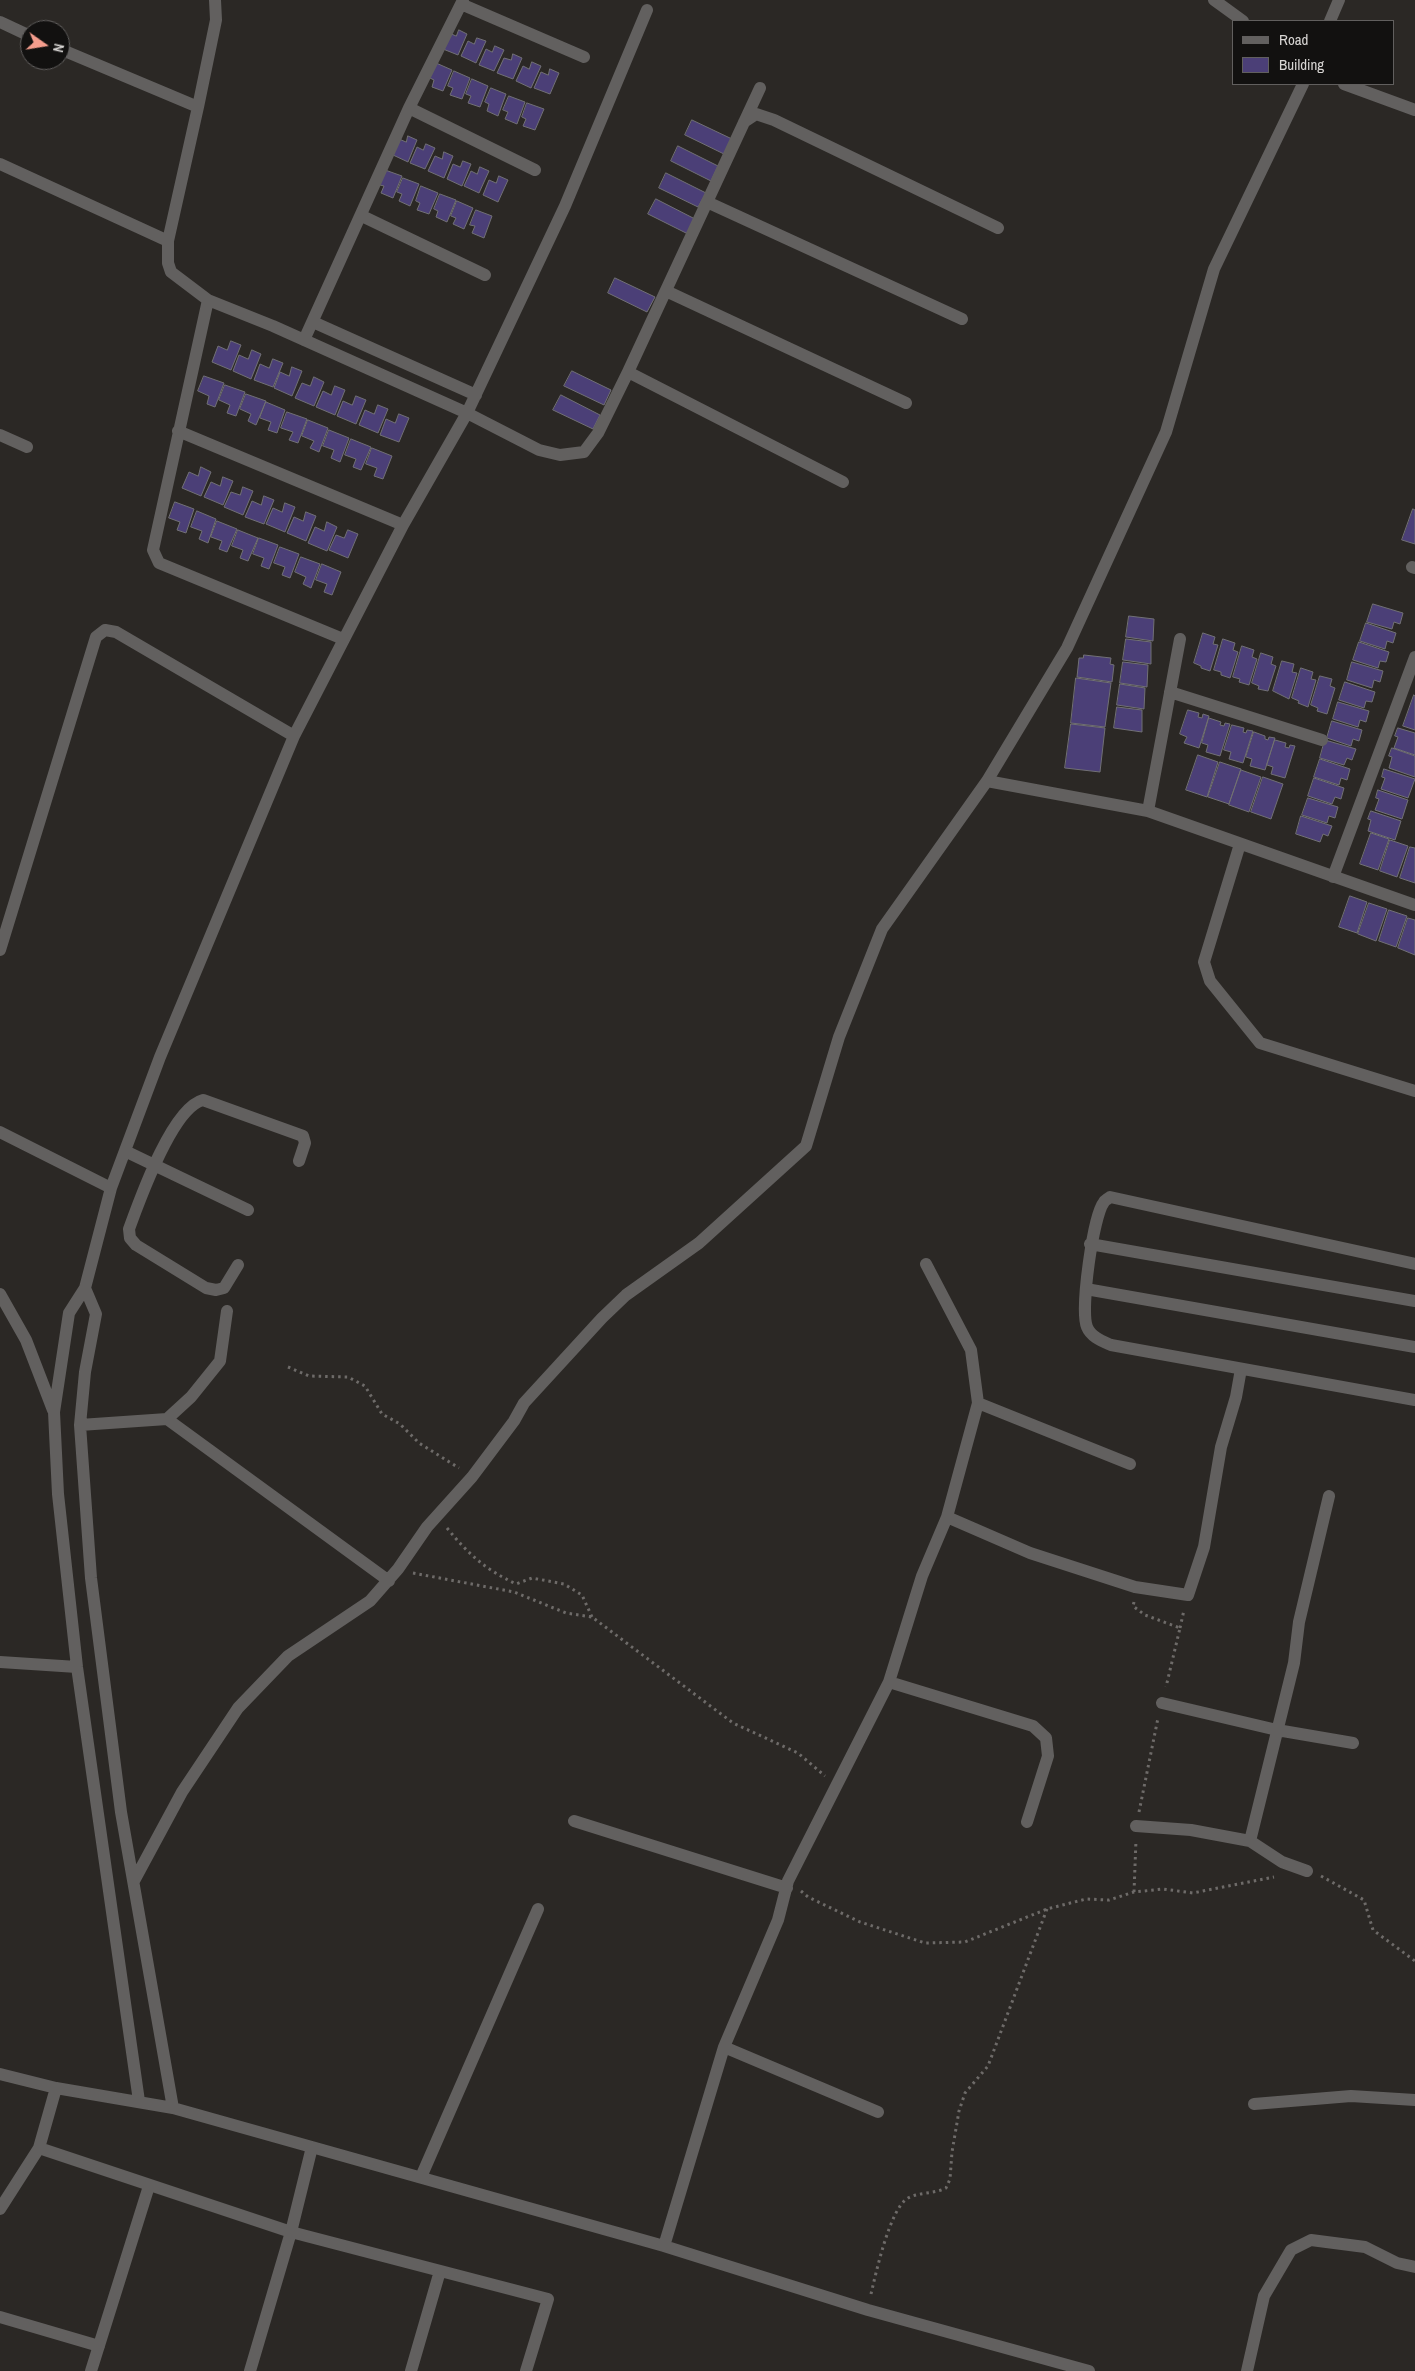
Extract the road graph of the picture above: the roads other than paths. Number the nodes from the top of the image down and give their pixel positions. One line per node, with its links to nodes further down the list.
1 (215, 0): 15 (street)
2 (1214, 0): 6 (street)
3 (1339, 0): 7 (street)
4 (462, 2): 11 (street); 16 (street)
5 (647, 10): 32 (street)
6 (1241, 20)
7 (1330, 20)
8 (0, 22): 9 (street)
9 (20, 31)
10 (70, 53): 15 (street)
11 (584, 57)
12 (1303, 85): 47 (street)
13 (1347, 85): 17 (street)
14 (760, 88): 18 (street)
15 (198, 106): 24 (street)
16 (409, 108): 20 (street); 22 (street)
17 (1415, 110)
18 (744, 122): 21 (street); 23 (street)
19 (0, 164): 24 (street)
20 (535, 170)
21 (707, 202): 26 (street); 28 (street)
22 (362, 216): 25 (street); 29 (street)
23 (998, 228)
24 (168, 241): 27 (street)
25 (485, 274)
26 (666, 291): 31 (street); 33 (street)
27 (208, 300): 30 (street); 35 (street)
28 (962, 319)
29 (312, 322): 30 (street); 32 (street)
30 (304, 340): 34 (street)
31 (628, 372): 34 (street); 38 (street)
32 (476, 395): 34 (street)
33 (906, 403)
34 (467, 413): 39 (street)
35 (178, 431): 39 (street); 40 (street)
36 (0, 435): 37 (street)
37 (27, 447)
38 (843, 482)
39 (403, 525): 40 (street)
40 (343, 639): 45 (street)
41 (1180, 639): 44 (street)
42 (1415, 657): 43 (street)
43 (1410, 684): 50 (street)
44 (1170, 692): 46 (street); 48 (street)
45 (294, 736): 52 (street); 55 (street)
46 (1322, 740)
47 (987, 781): 48 (street); 79 (street)
48 (1148, 811): 49 (street)
49 (1240, 844): 50 (street); 53 (street)
50 (1333, 877): 51 (street)
51 (1415, 905)
52 (0, 950)
53 (1415, 1090)
54 (0, 1132): 58 (street)
55 (125, 1150): 57 (street); 58 (street)
56 (298, 1161): 57 (street)
57 (154, 1163): 59 (street); 63 (street)
58 (111, 1188): 64 (street)
59 (248, 1210)
60 (1090, 1244): 62 (street); 65 (street); 67 (street)
61 (926, 1264): 72 (street)
62 (1415, 1264)
63 (238, 1265)
64 (85, 1288): 73 (street); 75 (street)
65 (1086, 1289): 69 (street); 70 (street)
66 (0, 1294): 73 (street)
67 (1415, 1301)
68 (227, 1311): 74 (street)
69 (1415, 1347)
70 (1241, 1369): 71 (street); 78 (street)
71 (1415, 1400)
72 (978, 1403): 76 (street); 78 (street)
73 (54, 1412): 81 (street)
74 (167, 1419): 75 (street); 79 (street)
75 (80, 1426): 91 (street)
76 (1130, 1464)
77 (1329, 1496): 84 (street)
78 (947, 1517): 82 (street)
79 (389, 1581): 91 (street)
80 (0, 1662): 81 (street)
81 (77, 1667): 98 (street)
82 (889, 1682): 87 (street); 92 (street)
83 (1162, 1703): 84 (street)
84 (1278, 1730): 85 (street); 89 (street)
85 (1353, 1743)
86 (574, 1821): 92 (street)
87 (1027, 1822)
88 (1136, 1826): 89 (street)
89 (1250, 1841): 90 (street)
90 (1307, 1871)
91 (134, 1881): 100 (street)
92 (788, 1885): 94 (street)
93 (538, 1909): 104 (street)
94 (724, 2046): 101 (street); 108 (street)
95 (0, 2074): 96 (street)
96 (56, 2088): 98 (street); 103 (street)
97 (1415, 2100): 99 (street)
98 (139, 2101): 100 (street)
99 (1254, 2104)
100 (173, 2108): 102 (street)
101 (878, 2112)
102 (312, 2146): 104 (street); 107 (street)
103 (39, 2148): 105 (street); 106 (street)
104 (421, 2178): 108 (street)
105 (149, 2186): 107 (street); 112 (street)
106 (0, 2209)
107 (291, 2232): 110 (street); 114 (street)
108 (664, 2246): 117 (street)
109 (1415, 2267): 118 (street)
110 (440, 2271): 115 (street); 116 (street)
111 (0, 2317): 112 (street)
112 (99, 2346): 113 (street)
113 (91, 2371)
114 (250, 2371)
115 (411, 2371)
116 (526, 2371)
117 (1089, 2371)
118 (1247, 2371)

